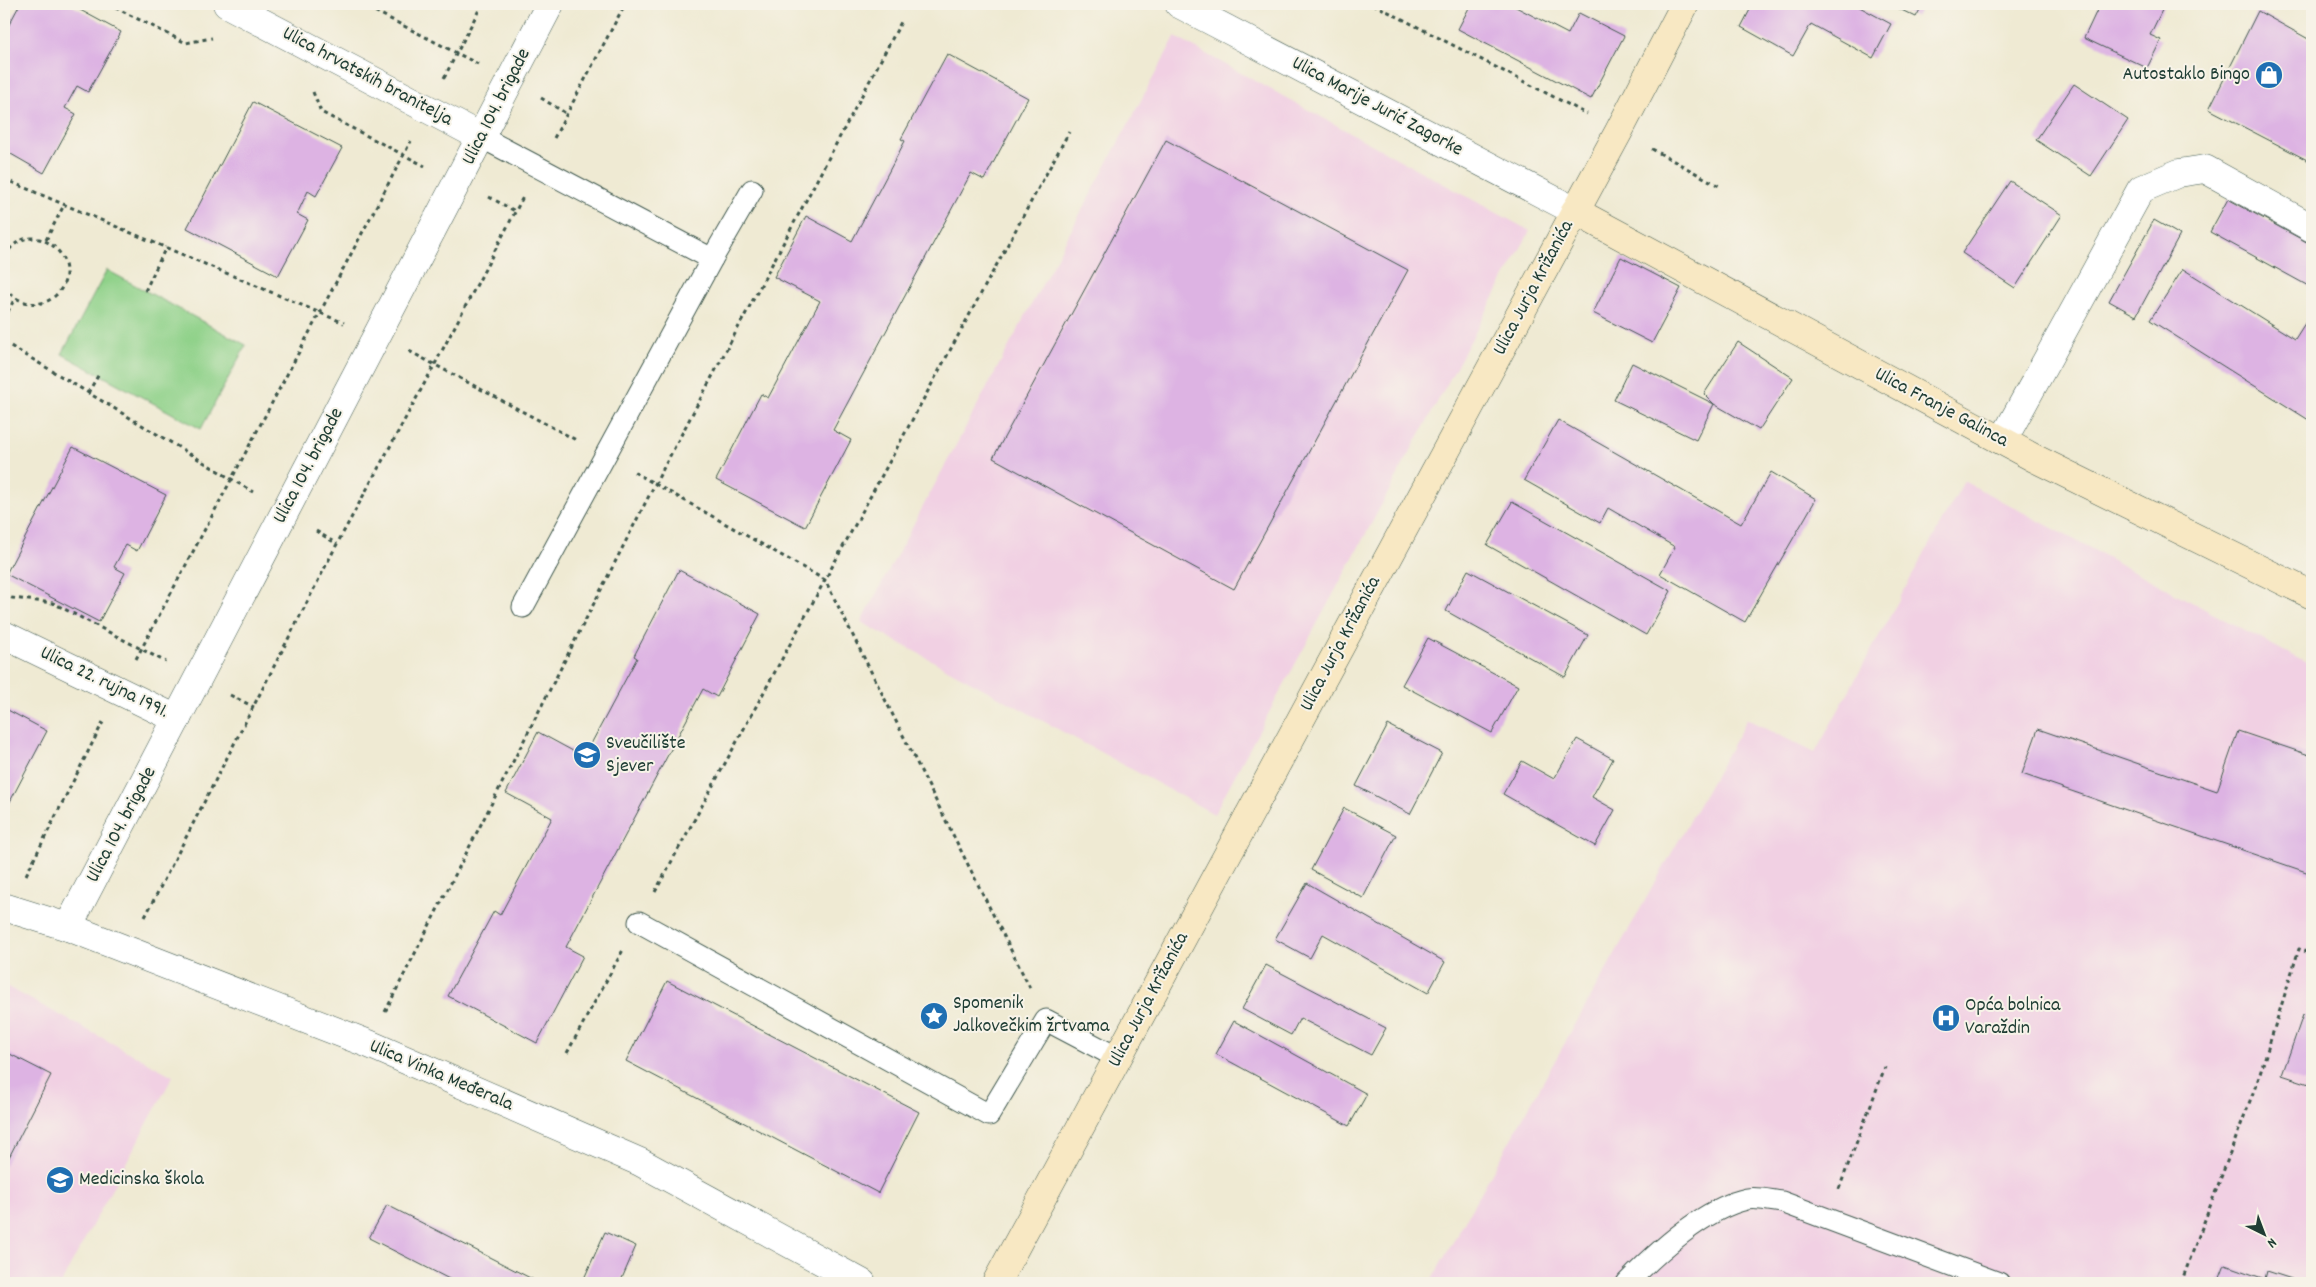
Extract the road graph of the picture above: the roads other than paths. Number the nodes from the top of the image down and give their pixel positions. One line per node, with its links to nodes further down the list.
1 (227, 4): 5 (street, Ulica hrvatskih branitelja)
2 (550, 4): 5 (street, Ulica 104. brigade)
3 (1179, 4): 7 (street, Ulica Marije Jurić Zagorke)
4 (1685, 4): 7 (street, Ulica Jurja Križanića)
5 (481, 137): 9 (lane); 14 (street, Ulica 104. brigade)
6 (752, 190): 9 (lane)
7 (1575, 211): 10 (street, Ulica Franje Galinca); 18 (street, Ulica Jurja Križanića)
8 (2312, 228): 10 (street)
9 (712, 259): 12 (lane)
10 (2002, 440): 11 (street, Ulica Franje Galinca)
11 (2312, 595)
12 (523, 607)
13 (4, 635): 14 (street, Ulica 22. rujna 1991.)
14 (177, 719): 17 (street, Ulica 104. brigade)
15 (6, 908): 17 (street, Ulica Vinka Međerala)
16 (639, 922): 18 (lane)
17 (68, 928): 19 (street, Ulica Vinka Međerala)
18 (1118, 1058): 20 (street, Ulica Jurja Križanića)
19 (862, 1283)
20 (996, 1283)
21 (1627, 1283): 22 (lane)
22 (1998, 1283)

